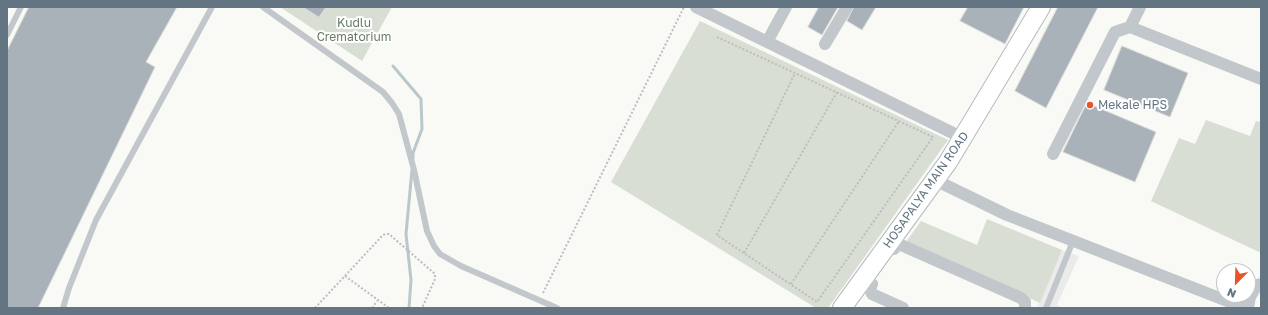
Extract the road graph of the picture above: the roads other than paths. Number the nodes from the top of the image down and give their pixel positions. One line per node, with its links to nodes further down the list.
1 (21, 7): 10 (lane)
2 (212, 7): 21 (lane)
3 (263, 7): 22 (lane)
4 (696, 7): 11 (street)
5 (786, 7): 11 (street)
6 (847, 7): 12 (street)
7 (1041, 7): 14 (street, HOSAPALYA MAIN ROAD)
8 (1140, 7): 9 (street)
9 (1130, 27): 13 (street); 15 (street)
10 (7, 35)
11 (767, 42): 14 (street)
12 (825, 44)
13 (1261, 79)
14 (963, 138): 16 (street, HOSAPALYA MAIN ROAD)
15 (1053, 154)
16 (935, 180): 17 (street); 18 (street, HOSAPALYA MAIN ROAD)
17 (1073, 240): 26 (lane); 27 (street)
18 (887, 246): 19 (street, HOSAPALYA MAIN ROAD); 25 (street)
19 (864, 278): 23 (street, HOSAPALYA MAIN ROAD); 24 (street)
20 (1261, 284): 28 (street)
21 (63, 308)
22 (557, 308)
23 (842, 308)
24 (904, 308)
25 (1025, 308)
26 (1046, 308)
27 (1245, 308)
28 (1248, 308)

